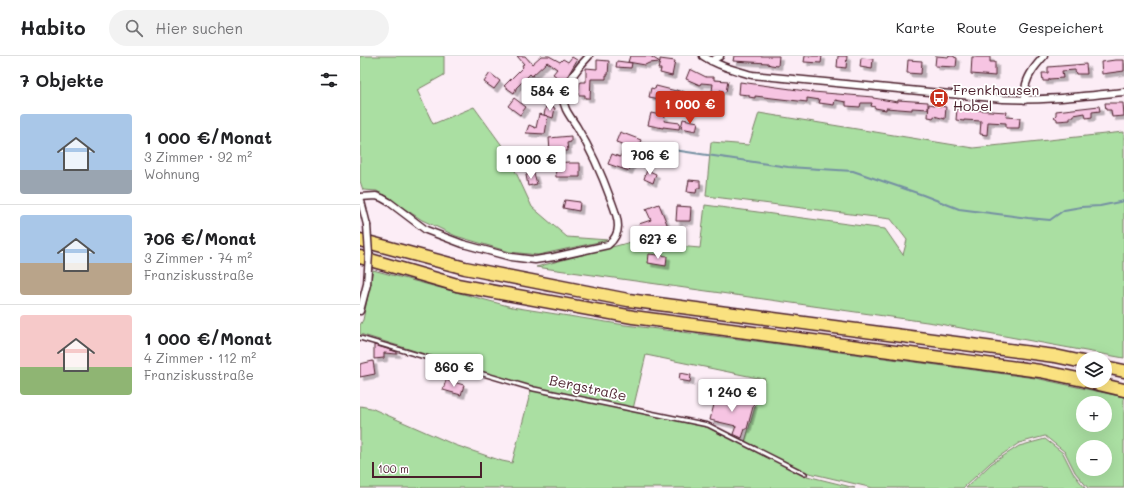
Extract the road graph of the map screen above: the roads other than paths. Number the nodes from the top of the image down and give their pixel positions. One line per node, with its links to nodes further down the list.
1 (589, 56): 8 (street)
2 (703, 56): 5 (street)
3 (720, 56): 5 (street)
4 (1044, 56): 7 (street)
5 (712, 61): 7 (street)
6 (1124, 92): 7 (street)
7 (1025, 100)
8 (360, 197): 11 (street, bridge)
9 (360, 240): 13 (highway)
10 (360, 258): 16 (highway)
11 (360, 311)
12 (360, 338): 19 (lane, Bergstraße)
13 (1076, 361)
14 (1112, 368): 15 (highway)
15 (1124, 371)
16 (1076, 379)
17 (1112, 387): 18 (highway)
18 (1124, 390)
19 (805, 474)

